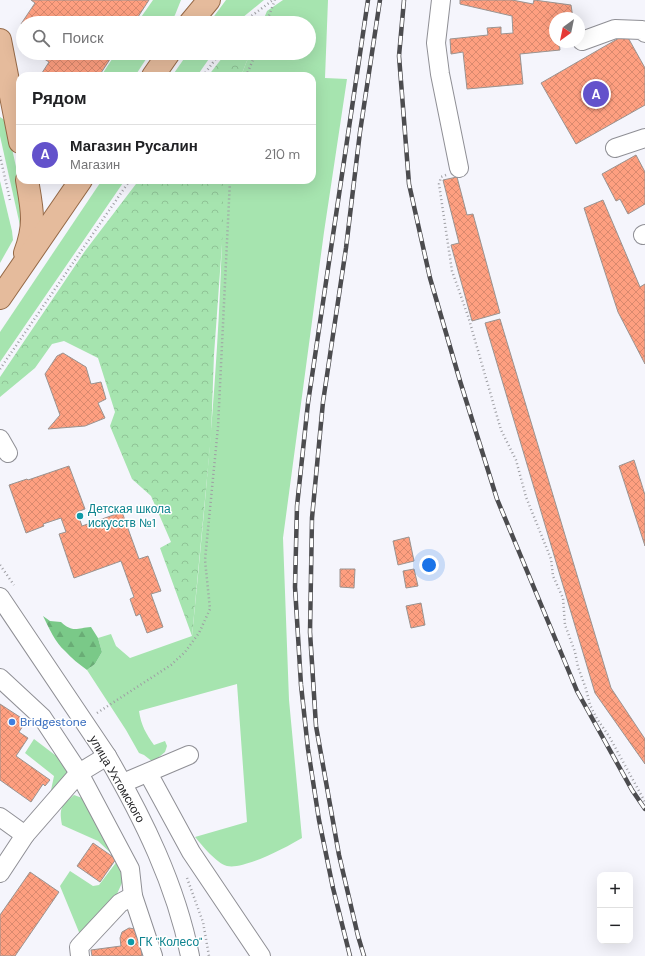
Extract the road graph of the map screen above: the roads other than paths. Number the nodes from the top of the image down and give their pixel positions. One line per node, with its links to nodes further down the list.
1 (209, 0): 3 (main road)
2 (441, 0): 13 (street)
3 (192, 14)
4 (645, 33): 6 (street)
5 (0, 40): 9 (main road)
6 (585, 40)
7 (164, 60): 8 (main road)
8 (156, 72)
9 (12, 118): 10 (main road)
10 (16, 130)
11 (645, 138): 12 (street)
12 (615, 148)
13 (459, 168)
14 (28, 184): 16 (main road)
15 (78, 184): 16 (main road)
16 (17, 273): 17 (main road)
17 (0, 298)
18 (0, 597): 21 (street, улица Ухтомского)
19 (0, 678): 23 (street)
20 (189, 755): 22 (street)
21 (107, 756): 23 (street); 24 (street, улица Ухтомского)
22 (148, 772): 24 (street); 32 (street)
23 (79, 773): 26 (street); 28 (street)
24 (123, 783): 31 (street, улица Ухтомского)
25 (0, 817): 26 (street)
26 (25, 835): 27 (street)
27 (0, 873)
28 (133, 896): 29 (street); 30 (street)
29 (80, 955)
30 (153, 956)
31 (190, 956)
32 (261, 956)

